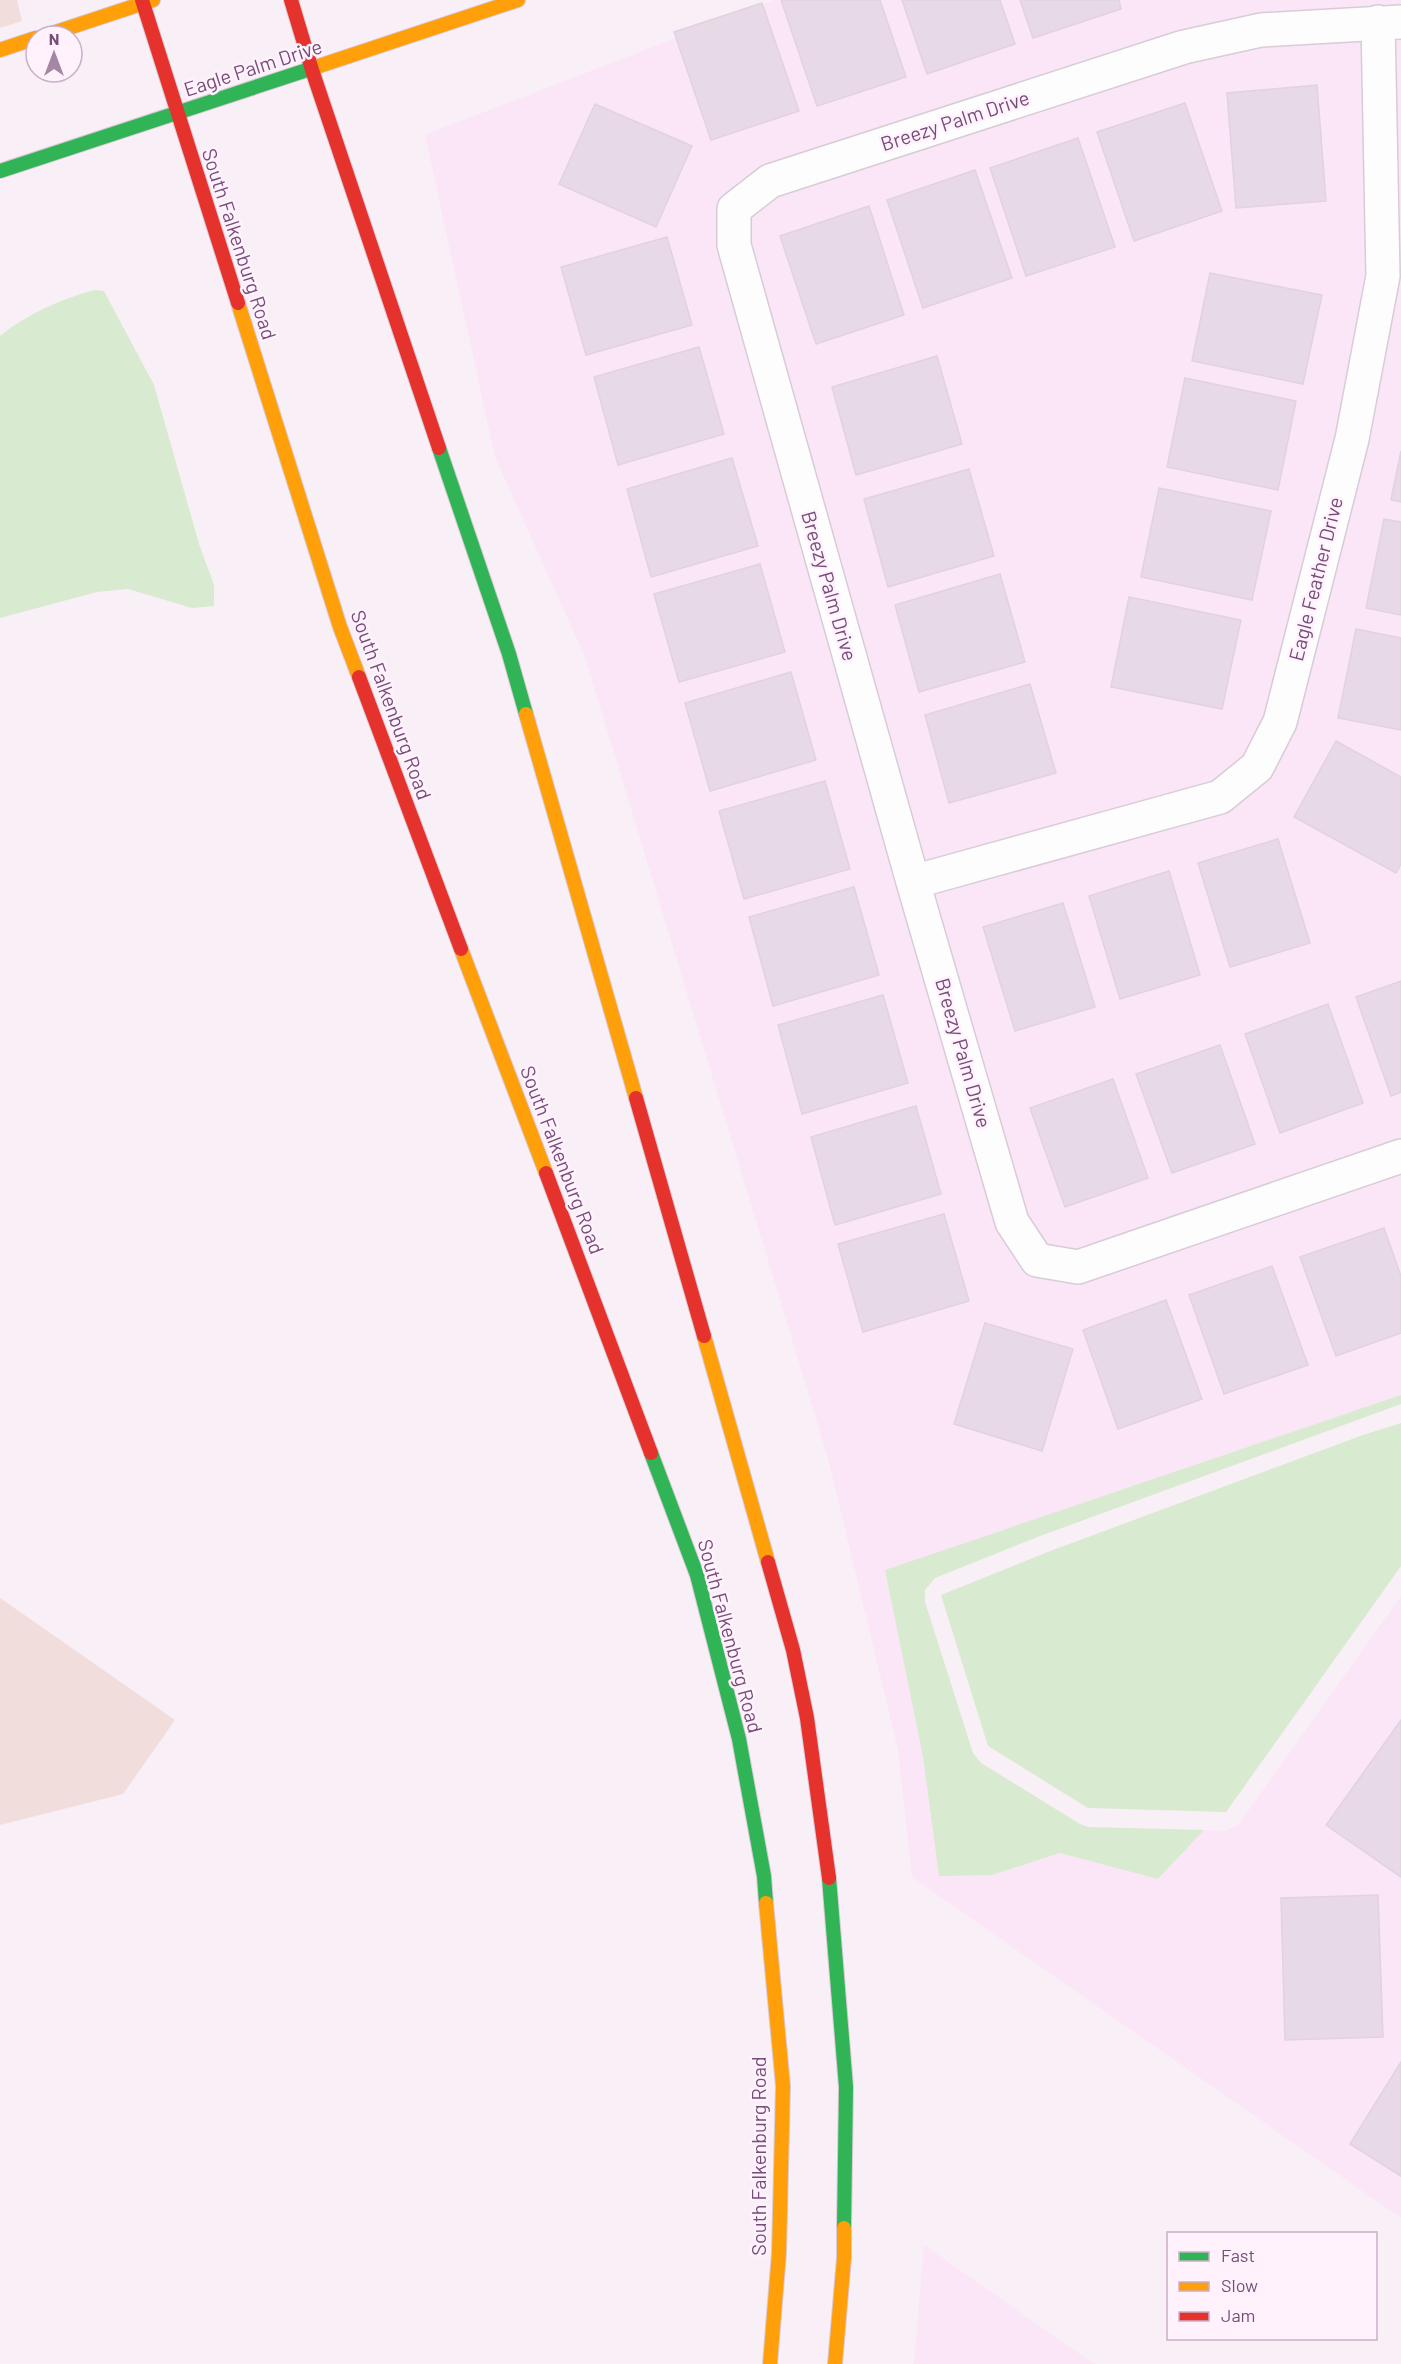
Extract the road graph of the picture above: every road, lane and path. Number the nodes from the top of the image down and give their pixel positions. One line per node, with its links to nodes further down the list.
1 (291, 0): 8 (street)
2 (518, 0): 8 (street, Eagle Palm Drive)
3 (146, 1): 5 (street); 9 (street, South Falkenburg Road)
4 (1389, 22): 11 (street, Eagle Feather Drive); 11 (street, Breezy Palm Drive)
5 (79, 24)
6 (24, 42): 7 (street)
7 (0, 50)
8 (312, 70): 9 (street, Eagle Palm Drive); 14 (street)
9 (178, 112): 10 (street, Eagle Palm Drive); 13 (street, South Falkenburg Road)
10 (0, 171)
11 (913, 882): 12 (street, Breezy Palm Drive)
12 (1401, 1156)
13 (770, 2364)
14 (836, 2364)

